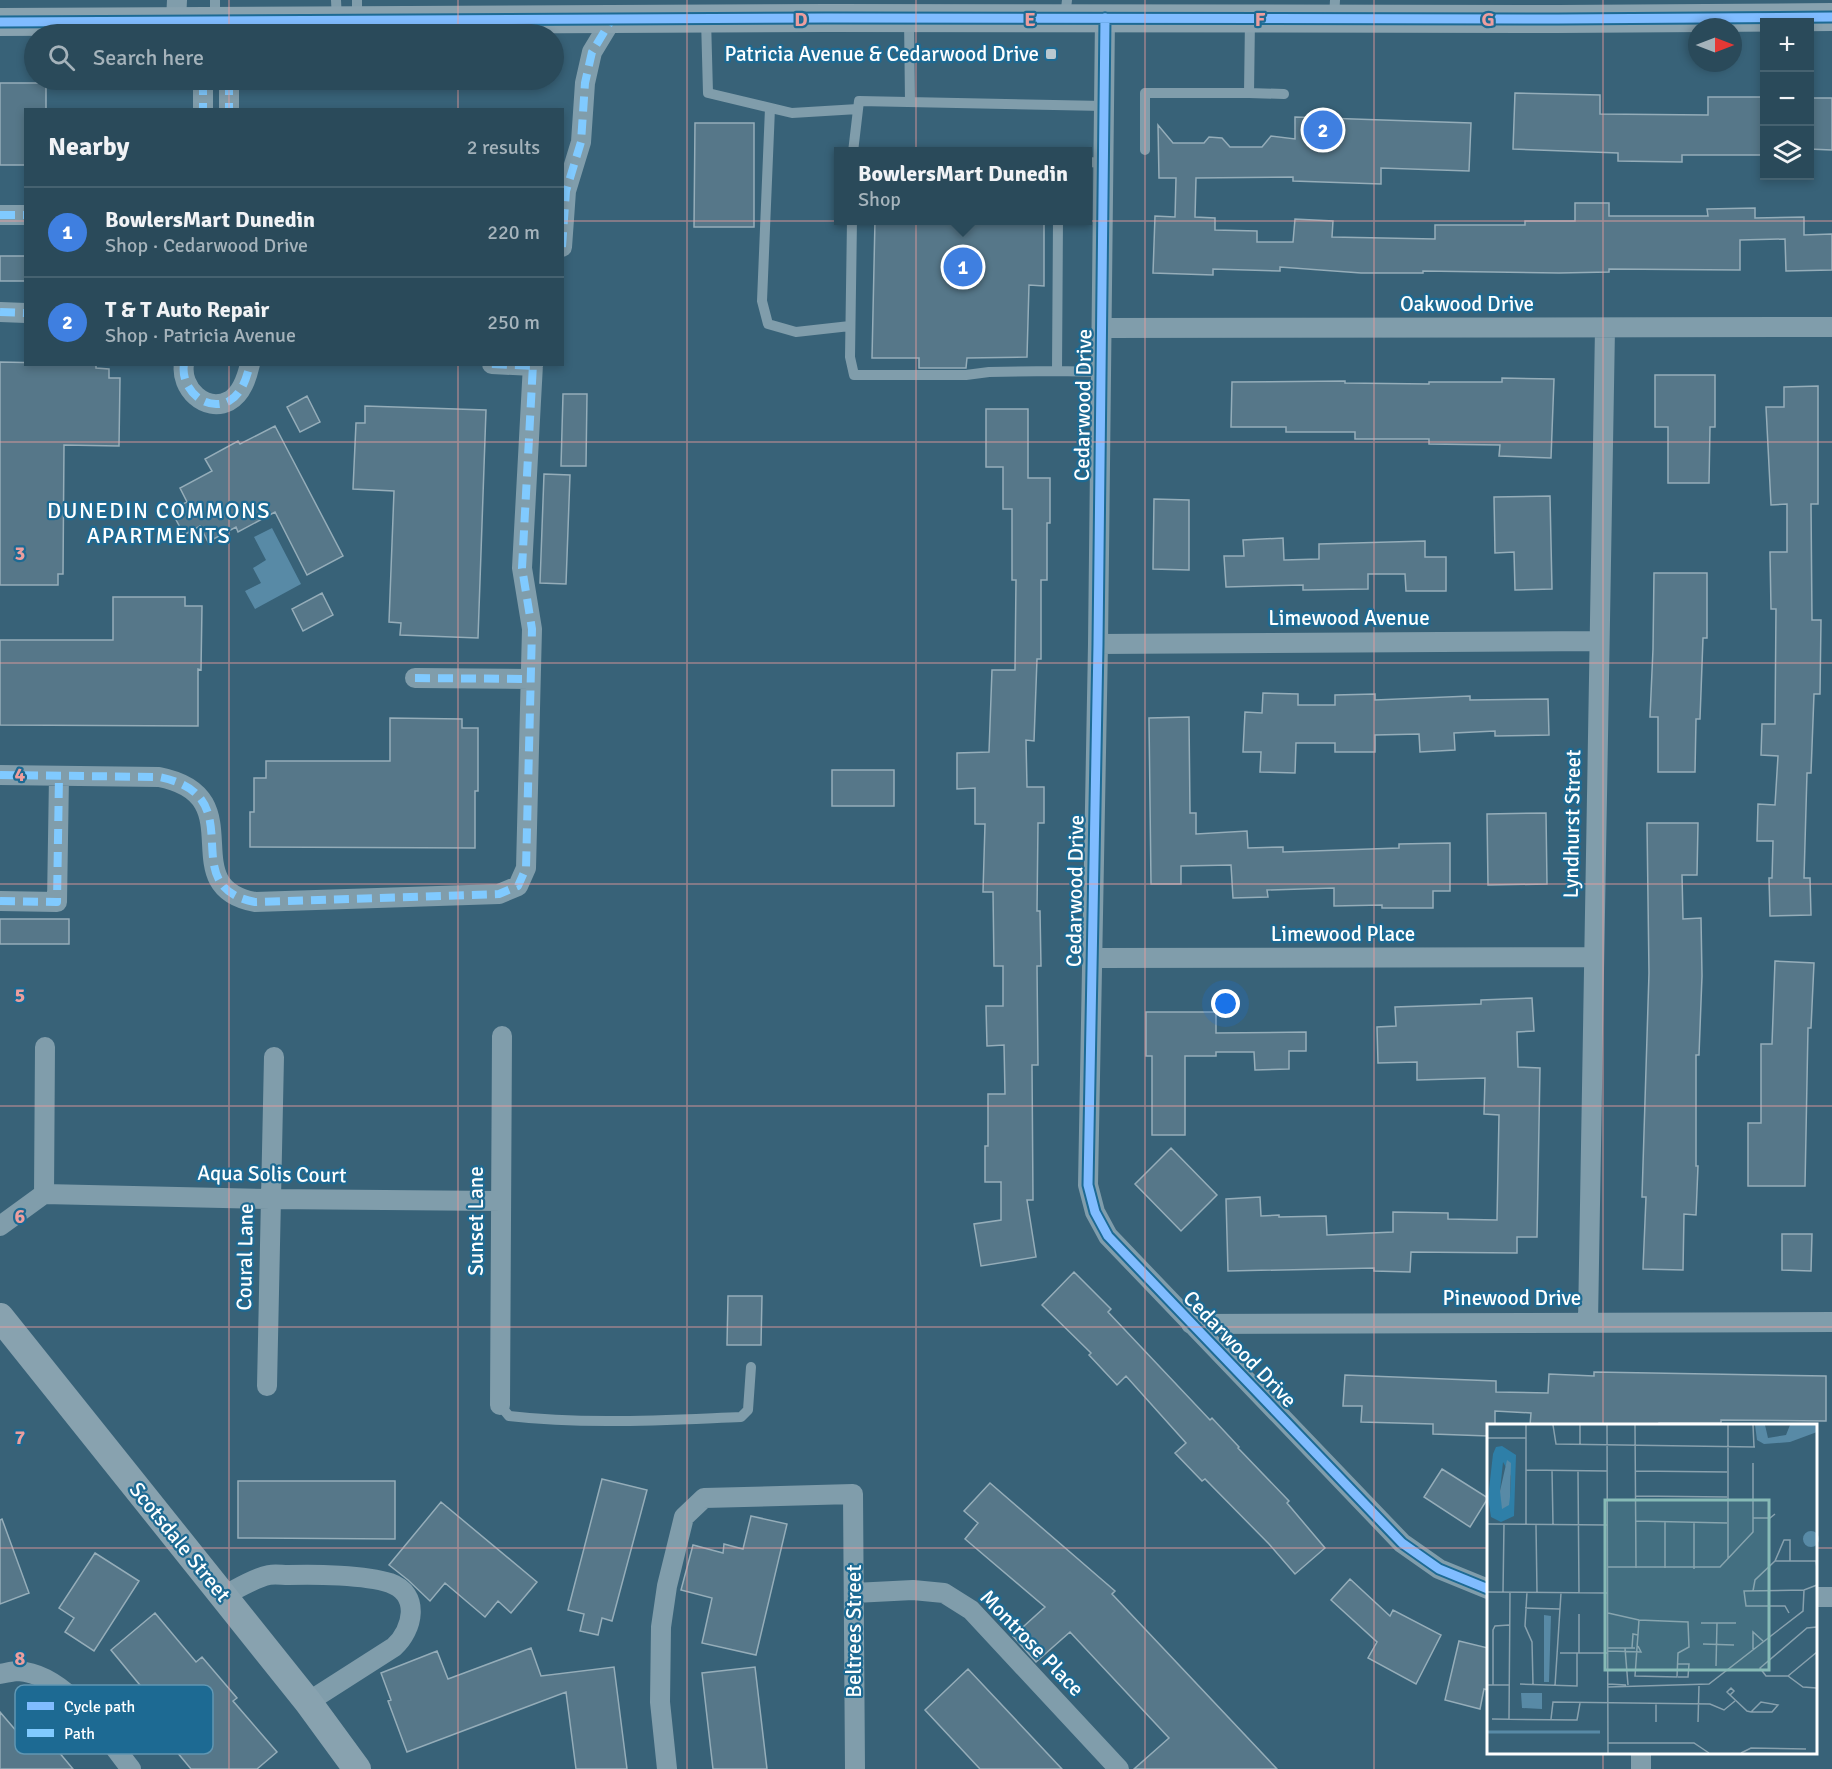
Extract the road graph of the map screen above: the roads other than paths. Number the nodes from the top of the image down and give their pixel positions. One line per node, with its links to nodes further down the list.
1 (827, 9): 8 (street); 12 (street)
2 (1066, 9): 8 (street); 9 (street)
3 (1334, 9): 5 (street); 6 (street)
4 (347, 10): 10 (street); 11 (street)
5 (1558, 10): 7 (street)
6 (1245, 15): 9 (street); 16 (lane)
7 (1832, 17)
8 (909, 18): 18 (lane)
9 (1105, 18): 19 (street, Cedarwood Drive)
10 (206, 19): 13 (street)
11 (612, 19): 12 (street); 29 (street)
12 (706, 19): 22 (lane)
13 (0, 22)
14 (203, 90): 20 (street)
15 (229, 90): 21 (street)
16 (1249, 93): 17 (lane); 25 (lane)
17 (1284, 94)
18 (910, 102): 19 (lane); 23 (lane)
19 (1104, 106): 26 (street, Cedarwood Drive)
20 (203, 108)
21 (229, 108)
22 (770, 108): 23 (lane); 34 (lane)
23 (858, 109): 24 (lane)
24 (854, 147)
25 (1145, 150)
26 (1096, 162): 36 (street, Cedarwood Drive)
27 (0, 215): 28 (street)
28 (24, 215)
29 (564, 219)
30 (852, 225): 34 (lane)
31 (1058, 225): 41 (lane)
32 (0, 312): 33 (street)
33 (24, 313)
34 (850, 326): 41 (lane)
35 (1832, 327): 37 (street, Oakwood Drive)
36 (1102, 328): 37 (street, Oakwood Drive); 42 (street, Cedarwood Drive)
37 (1605, 328): 43 (street, Lyndhurst Street)
38 (184, 366): 39 (street)
39 (250, 366)
40 (533, 366): 46 (street)
41 (1057, 370): 42 (lane)
42 (1101, 372): 44 (street, Cedarwood Drive)
43 (1599, 641): 44 (street, Limewood Avenue); 50 (street, Lyndhurst Street)
44 (1098, 644): 51 (street, Cedarwood Drive)
45 (415, 678): 46 (street)
46 (529, 679): 48 (street)
47 (0, 775): 48 (street)
48 (59, 776): 49 (street)
49 (0, 901)
50 (1593, 957): 51 (street, Limewood Place); 60 (street, Lyndhurst Street)
51 (1092, 958): 62 (street, Cedarwood Drive)
52 (502, 1036): 57 (street, Sunset Lane)
53 (45, 1047): 55 (street)
54 (273, 1057): 56 (street, Coural Lane)
55 (44, 1194): 56 (street, Aqua Solis Court); 58 (street)
56 (270, 1199): 57 (street, Aqua Solis Court); 64 (street, Coural Lane)
57 (499, 1200): 65 (street, Sunset Lane)
58 (0, 1226)
59 (0, 1317): 68 (street, Scotsdale Street)
60 (1588, 1322): 61 (street, Pinewood Drive); 62 (street, Pinewood Drive)
61 (1832, 1322)
62 (1191, 1324): 66 (street, Cedarwood Drive)
63 (751, 1367): 65 (lane)
64 (267, 1386)
65 (500, 1405)
66 (1487, 1589)
67 (854, 1593): 75 (street, Beltrees Street); 76 (street, Beltrees Street); 77 (street, Montrose Place)
68 (223, 1596): 71 (street, Scotsdale Street); 71 (street)
69 (0, 1674): 70 (street)
70 (56, 1685)
71 (308, 1702): 74 (street, Scotsdale Street)
72 (119, 1754): 73 (street)
73 (131, 1769)
74 (357, 1769)
75 (667, 1769)
76 (855, 1769)
77 (1119, 1769)

